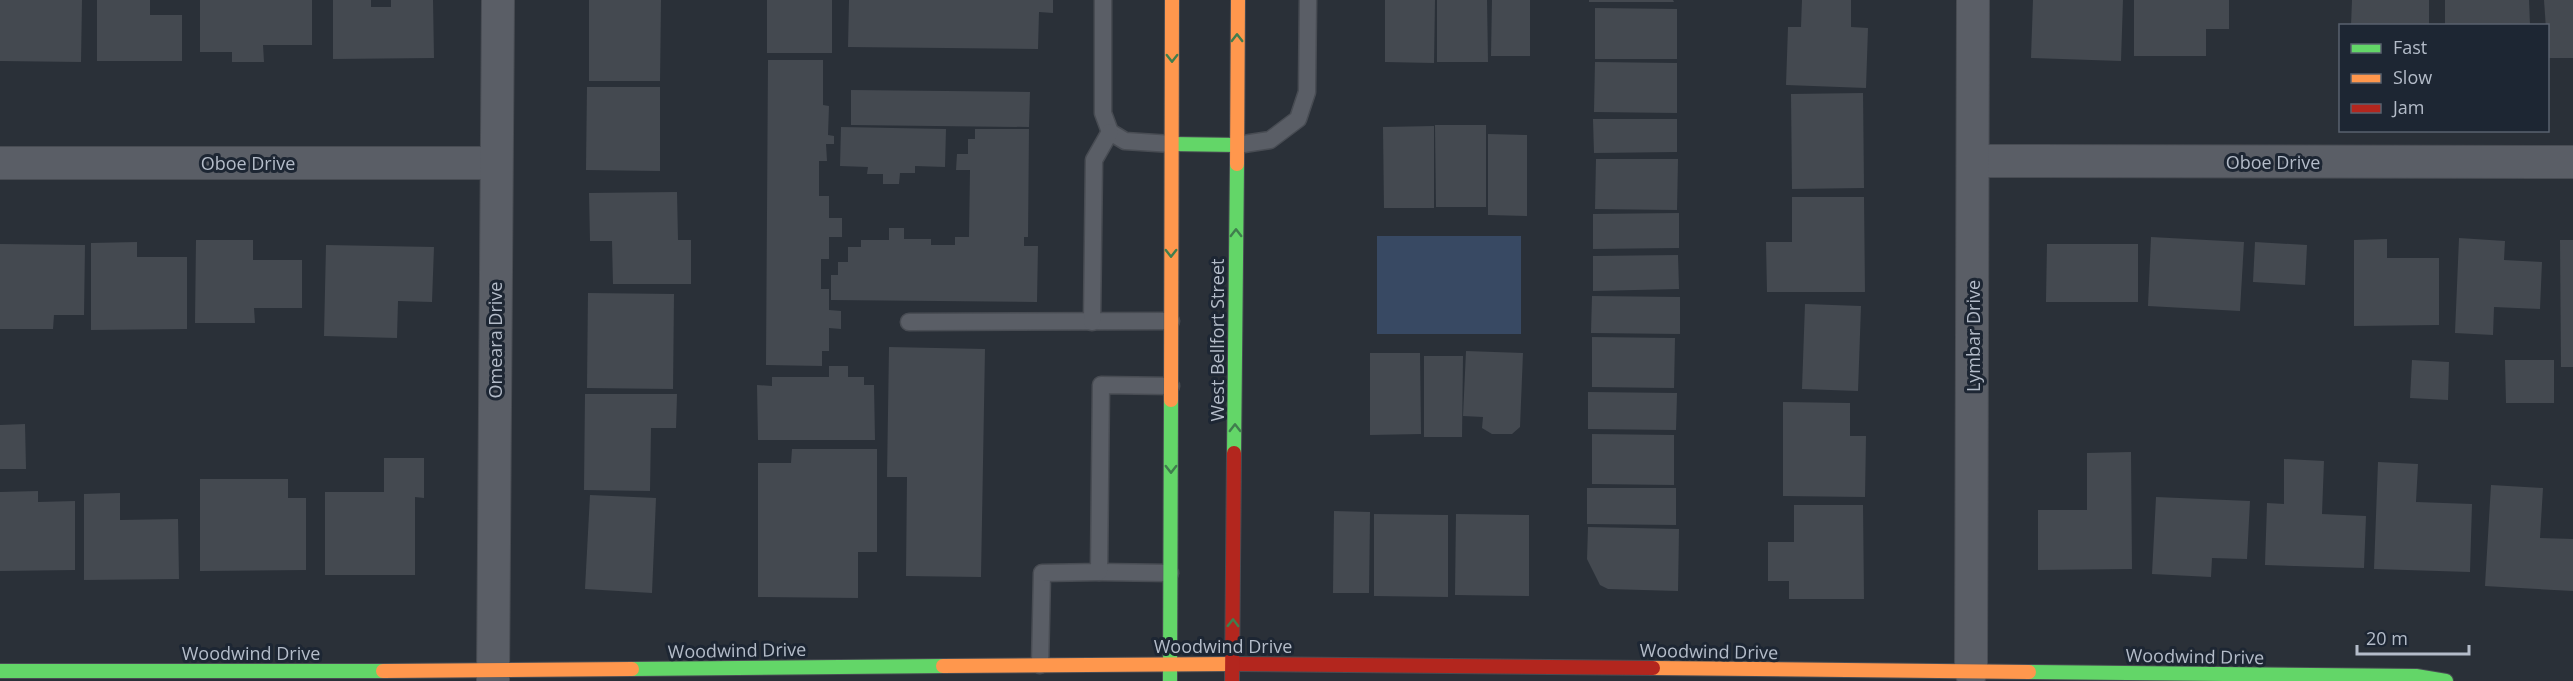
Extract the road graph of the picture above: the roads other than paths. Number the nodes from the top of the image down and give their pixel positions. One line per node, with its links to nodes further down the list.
1 (498, 0): 13 (street, Omeara Drive)
2 (1103, 0): 7 (lane)
3 (1172, 0): 8 (street, one-way to 8)
4 (1238, 0): 9 (street, West Bellfort Street, one-way to 4)
5 (1308, 0): 9 (lane)
6 (1973, 0): 10 (street, Lymbar Drive)
7 (1110, 132): 8 (lane); 16 (lane)
8 (1172, 144): 9 (street); 14 (street, one-way to 14)
9 (1237, 145): 21 (street, West Bellfort Street, one-way to 9)
10 (1973, 161): 11 (street, Oboe Drive); 24 (street, Lymbar Drive)
11 (2573, 162)
12 (0, 163): 13 (street, Oboe Drive)
13 (495, 163): 26 (street, Omeara Drive)
14 (1171, 321): 16 (lane); 17 (street)
15 (909, 322): 16 (lane)
16 (1092, 322)
17 (1171, 386): 18 (lane); 19 (street, one-way to 19)
18 (1099, 572): 19 (lane); 22 (lane)
19 (1170, 573): 20 (street)
20 (1170, 663): 21 (street, Woodwind Drive); 25 (street, Woodwind Drive); 29 (street)
21 (1232, 664): 27 (street, Woodwind Drive); 30 (street, West Bellfort Street)
22 (1040, 665): 25 (street, Woodwind Drive); 26 (street, Woodwind Drive)
23 (0, 671): 26 (street, Woodwind Drive)
24 (1971, 672): 27 (street, Woodwind Drive); 28 (street, Woodwind Drive)
25 (1071, 673)
26 (493, 676)
27 (1818, 676)
28 (2416, 679): 31 (street, Woodwind Drive)
29 (1170, 681)
30 (1232, 681)
31 (2446, 681)

